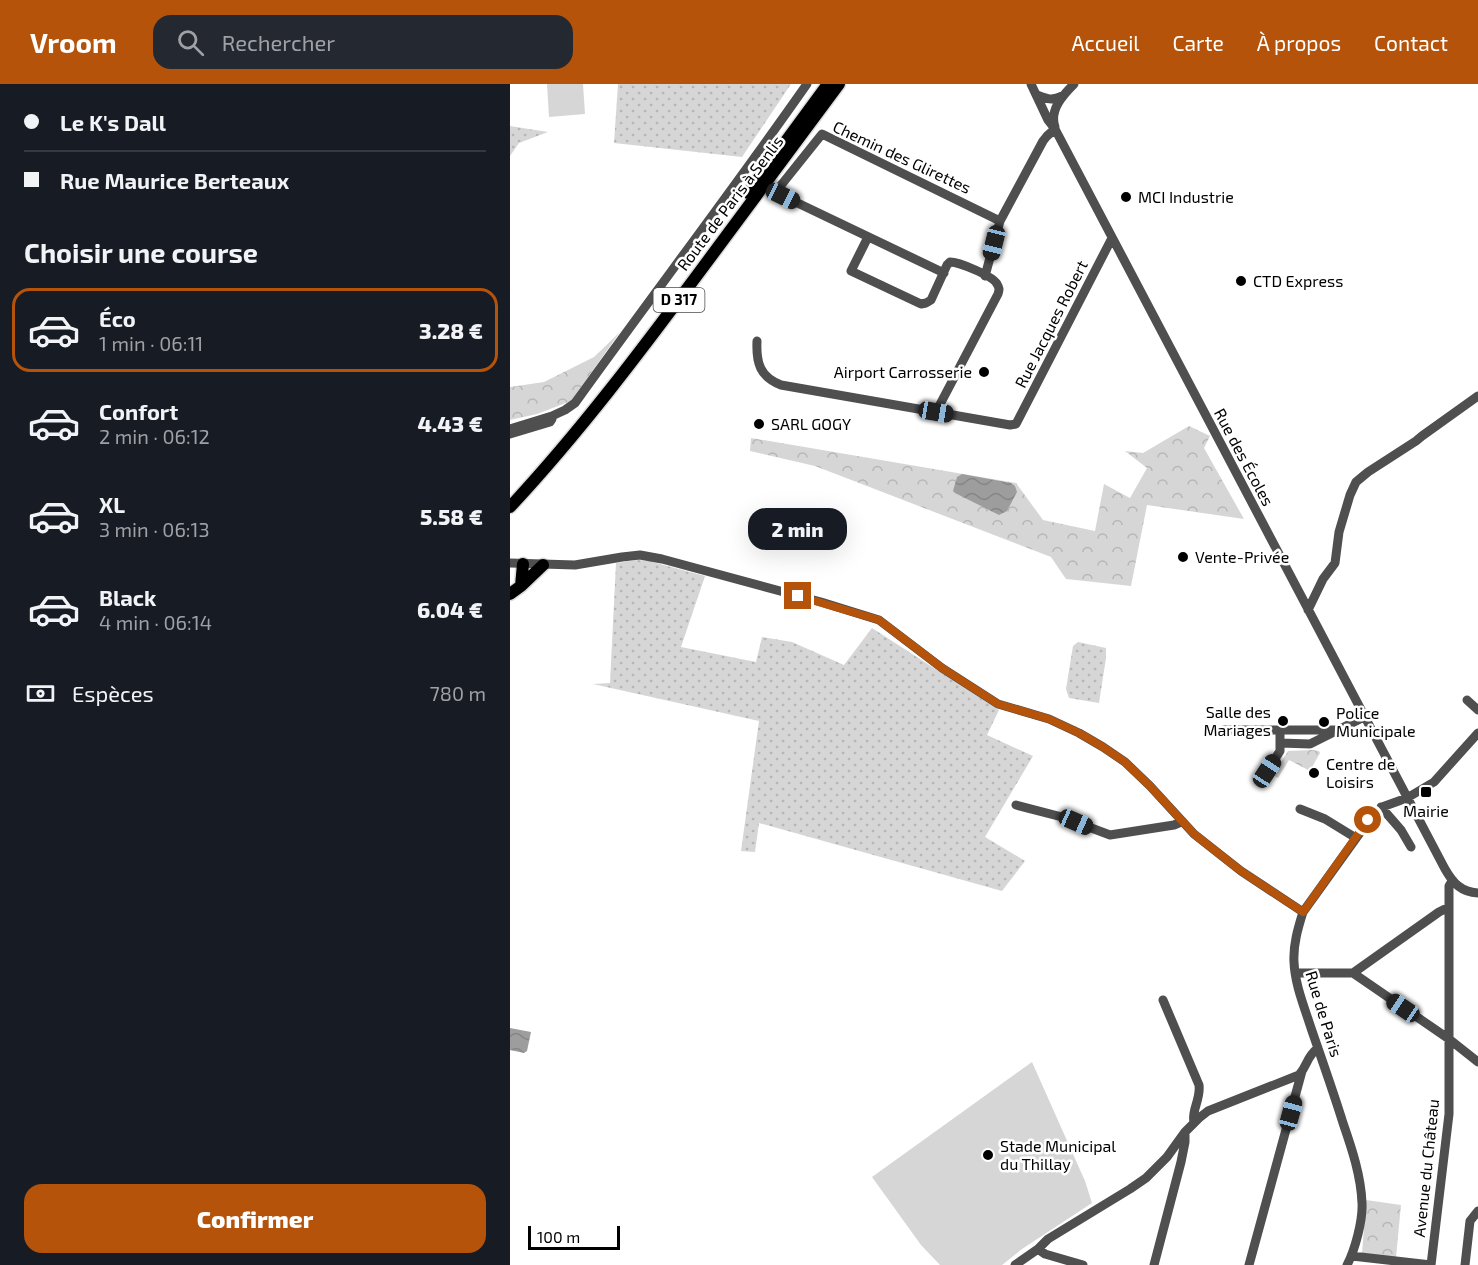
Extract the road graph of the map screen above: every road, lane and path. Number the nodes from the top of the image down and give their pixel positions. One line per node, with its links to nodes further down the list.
1 (807, 84): 18 (street)
2 (828, 84): 21 (main road, Route de Paris à Senlis / D 317)
3 (839, 84): 22 (main road, Route de Paris à Senlis / D 317)
4 (1031, 84): 6 (street, Rue des Écoles)
5 (1074, 84): 7 (street)
6 (1036, 95): 7 (street); 8 (street, Rue des Écoles)
7 (1059, 98): 8 (street); 9 (street)
8 (1044, 111): 9 (street, Rue des Écoles)
9 (1055, 129): 10 (street); 12 (street, Rue des Écoles)
10 (1000, 221): 11 (street, Chemin des Glirettes); 14 (street)
11 (868, 237): 13 (street); 13 (street)
12 (1112, 238): 17 (street, Rue Jacques Robert); 27 (street, Rue des Écoles)
13 (944, 273): 14 (street)
14 (985, 276): 17 (street)
15 (757, 341): 17 (street)
16 (1478, 396): 27 (street)
17 (936, 412)
18 (552, 416): 19 (street); 20 (street)
19 (510, 429)
20 (510, 434)
21 (510, 495)
22 (510, 507)
23 (516, 563): 24 (street); 25 (main road)
24 (543, 564): 25 (main road); 41 (street)
25 (521, 586): 26 (main road)
26 (510, 594)
27 (1308, 610): 30 (street, Rue des Écoles)
28 (1467, 700): 29 (street)
29 (1478, 710)
30 (1364, 717): 33 (street); 37 (street, Rue des Écoles)
31 (1224, 730): 32 (street)
32 (1280, 730): 33 (street); 35 (street)
33 (1337, 730): 35 (street)
34 (1478, 733): 37 (street)
35 (1280, 743): 36 (street)
36 (1265, 774)
37 (1407, 798): 39 (street); 44 (street)
38 (1016, 805): 41 (street)
39 (1381, 807): 42 (street, Rue de Paris); 43 (street)
40 (1300, 809): 42 (street)
41 (1182, 822): 47 (street)
42 (1356, 838): 47 (street, Rue de Paris)
43 (1412, 847)
44 (1452, 881): 45 (street); 46 (street, Avenue du Château)
45 (1478, 893)
46 (1449, 907): 49 (street); 51 (street, Avenue du Château)
47 (1303, 912): 48 (street, Rue de Paris)
48 (1295, 973): 49 (street); 52 (street, Rue de Paris)
49 (1353, 974): 51 (street)
50 (1163, 1000): 55 (street)
51 (1449, 1039): 53 (street); 66 (street, Avenue du Château)
52 (1318, 1048): 54 (street); 60 (street, Rue de Paris)
53 (1478, 1062)
54 (1302, 1071): 55 (street); 65 (street)
55 (1194, 1122): 56 (street)
56 (1185, 1132): 58 (street); 64 (street)
57 (1478, 1211): 67 (street)
58 (1038, 1249): 59 (street); 63 (street)
59 (1028, 1260): 62 (street)
60 (1349, 1261): 61 (street)
61 (1399, 1263): 66 (street)
62 (1015, 1265)
63 (1083, 1265)
64 (1154, 1265)
65 (1249, 1265)
66 (1431, 1265)
67 (1464, 1265)

